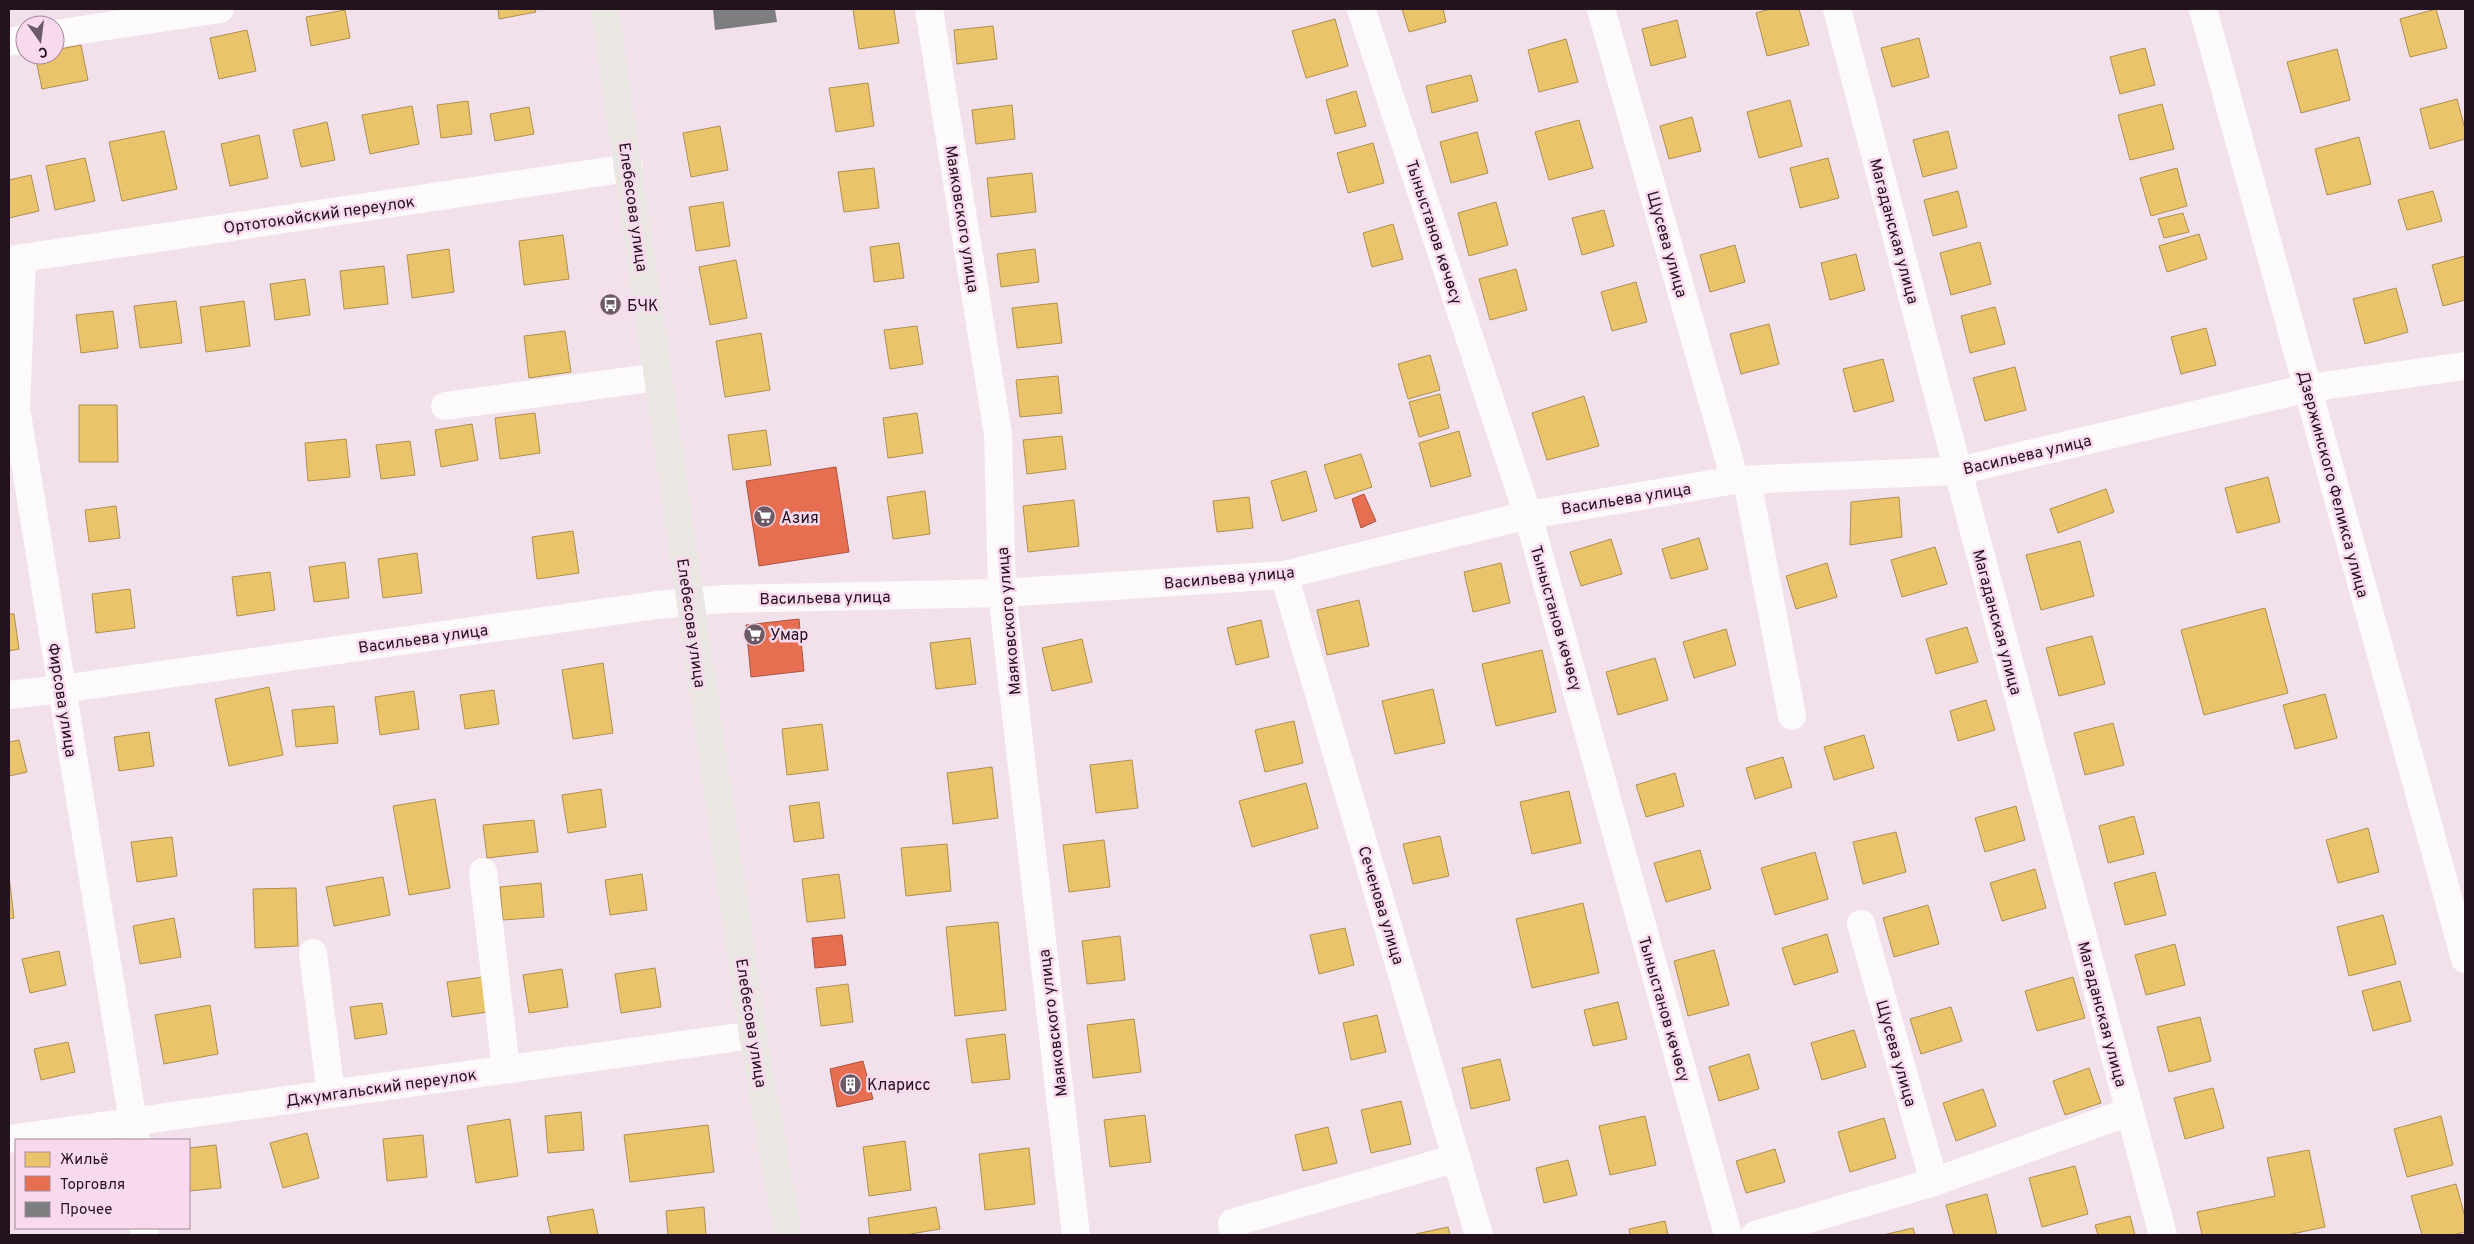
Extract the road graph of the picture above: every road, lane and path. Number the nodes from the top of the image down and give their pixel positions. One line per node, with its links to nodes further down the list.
1 (220, 9): 8 (street)
2 (605, 9): 9 (main road, Елебесова улица)
3 (929, 9): 19 (street, Маяковского улица)
4 (1361, 9): 17 (street, Тыныстанов көчөсү)
5 (1601, 9): 16 (street, Щусева улица)
6 (1837, 9): 15 (street, Магаданская улица)
7 (2203, 9): 13 (street, Дзержинского Феликса улица)
8 (65, 32)
9 (629, 168): 10 (street, Ортотокойский переулок); 12 (main road, Елебесова улица)
10 (16, 259): 21 (street, Фирсова улица)
11 (2465, 366): 13 (street, Васильева улица)
12 (658, 377): 14 (street); 20 (main road, Елебесова улица)
13 (2308, 388): 15 (street, Васильева улица); 27 (street, Дзержинского Феликса улица)
14 (445, 406)
15 (1958, 471): 16 (street, Васильева улица); 31 (street, Магаданская улица)
16 (1741, 480): 17 (street, Васильева улица); 23 (street, Щусева улица)
17 (1528, 515): 18 (street, Васильева улица); 40 (street, Тыныстанов көчөсү)
18 (1284, 576): 19 (street, Васильева улица); 34 (street, Сеченова улица)
19 (1002, 593): 20 (street, Васильева улица); 37 (street, Маяковского улица)
20 (689, 602): 21 (street, Васильева улица); 28 (main road, Елебесова улица)
21 (61, 689): 22 (street, Васильева улица); 32 (street, Фирсова улица)
22 (9, 694)
23 (1792, 716)
24 (483, 872): 29 (street)
25 (1861, 924): 35 (street, Щусева улица)
26 (313, 953): 30 (street)
27 (2465, 959)
28 (752, 1035): 29 (street, Джумгальский переулок); 36 (main road, Елебесова улица)
29 (506, 1069): 30 (street, Джумгальский переулок)
30 (331, 1094): 32 (street, Джумгальский переулок)
31 (2129, 1112): 35 (street); 42 (street, Магаданская улица)
32 (135, 1131): 33 (street, Джумгальский переулок)
33 (9, 1139)
34 (1456, 1158): 38 (street); 39 (street, Сеченова улица)
35 (1934, 1182): 41 (street)
36 (788, 1235)
37 (1076, 1235)
38 (1234, 1235)
39 (1479, 1235)
40 (1728, 1235)
41 (1755, 1235)
42 (2162, 1235)

